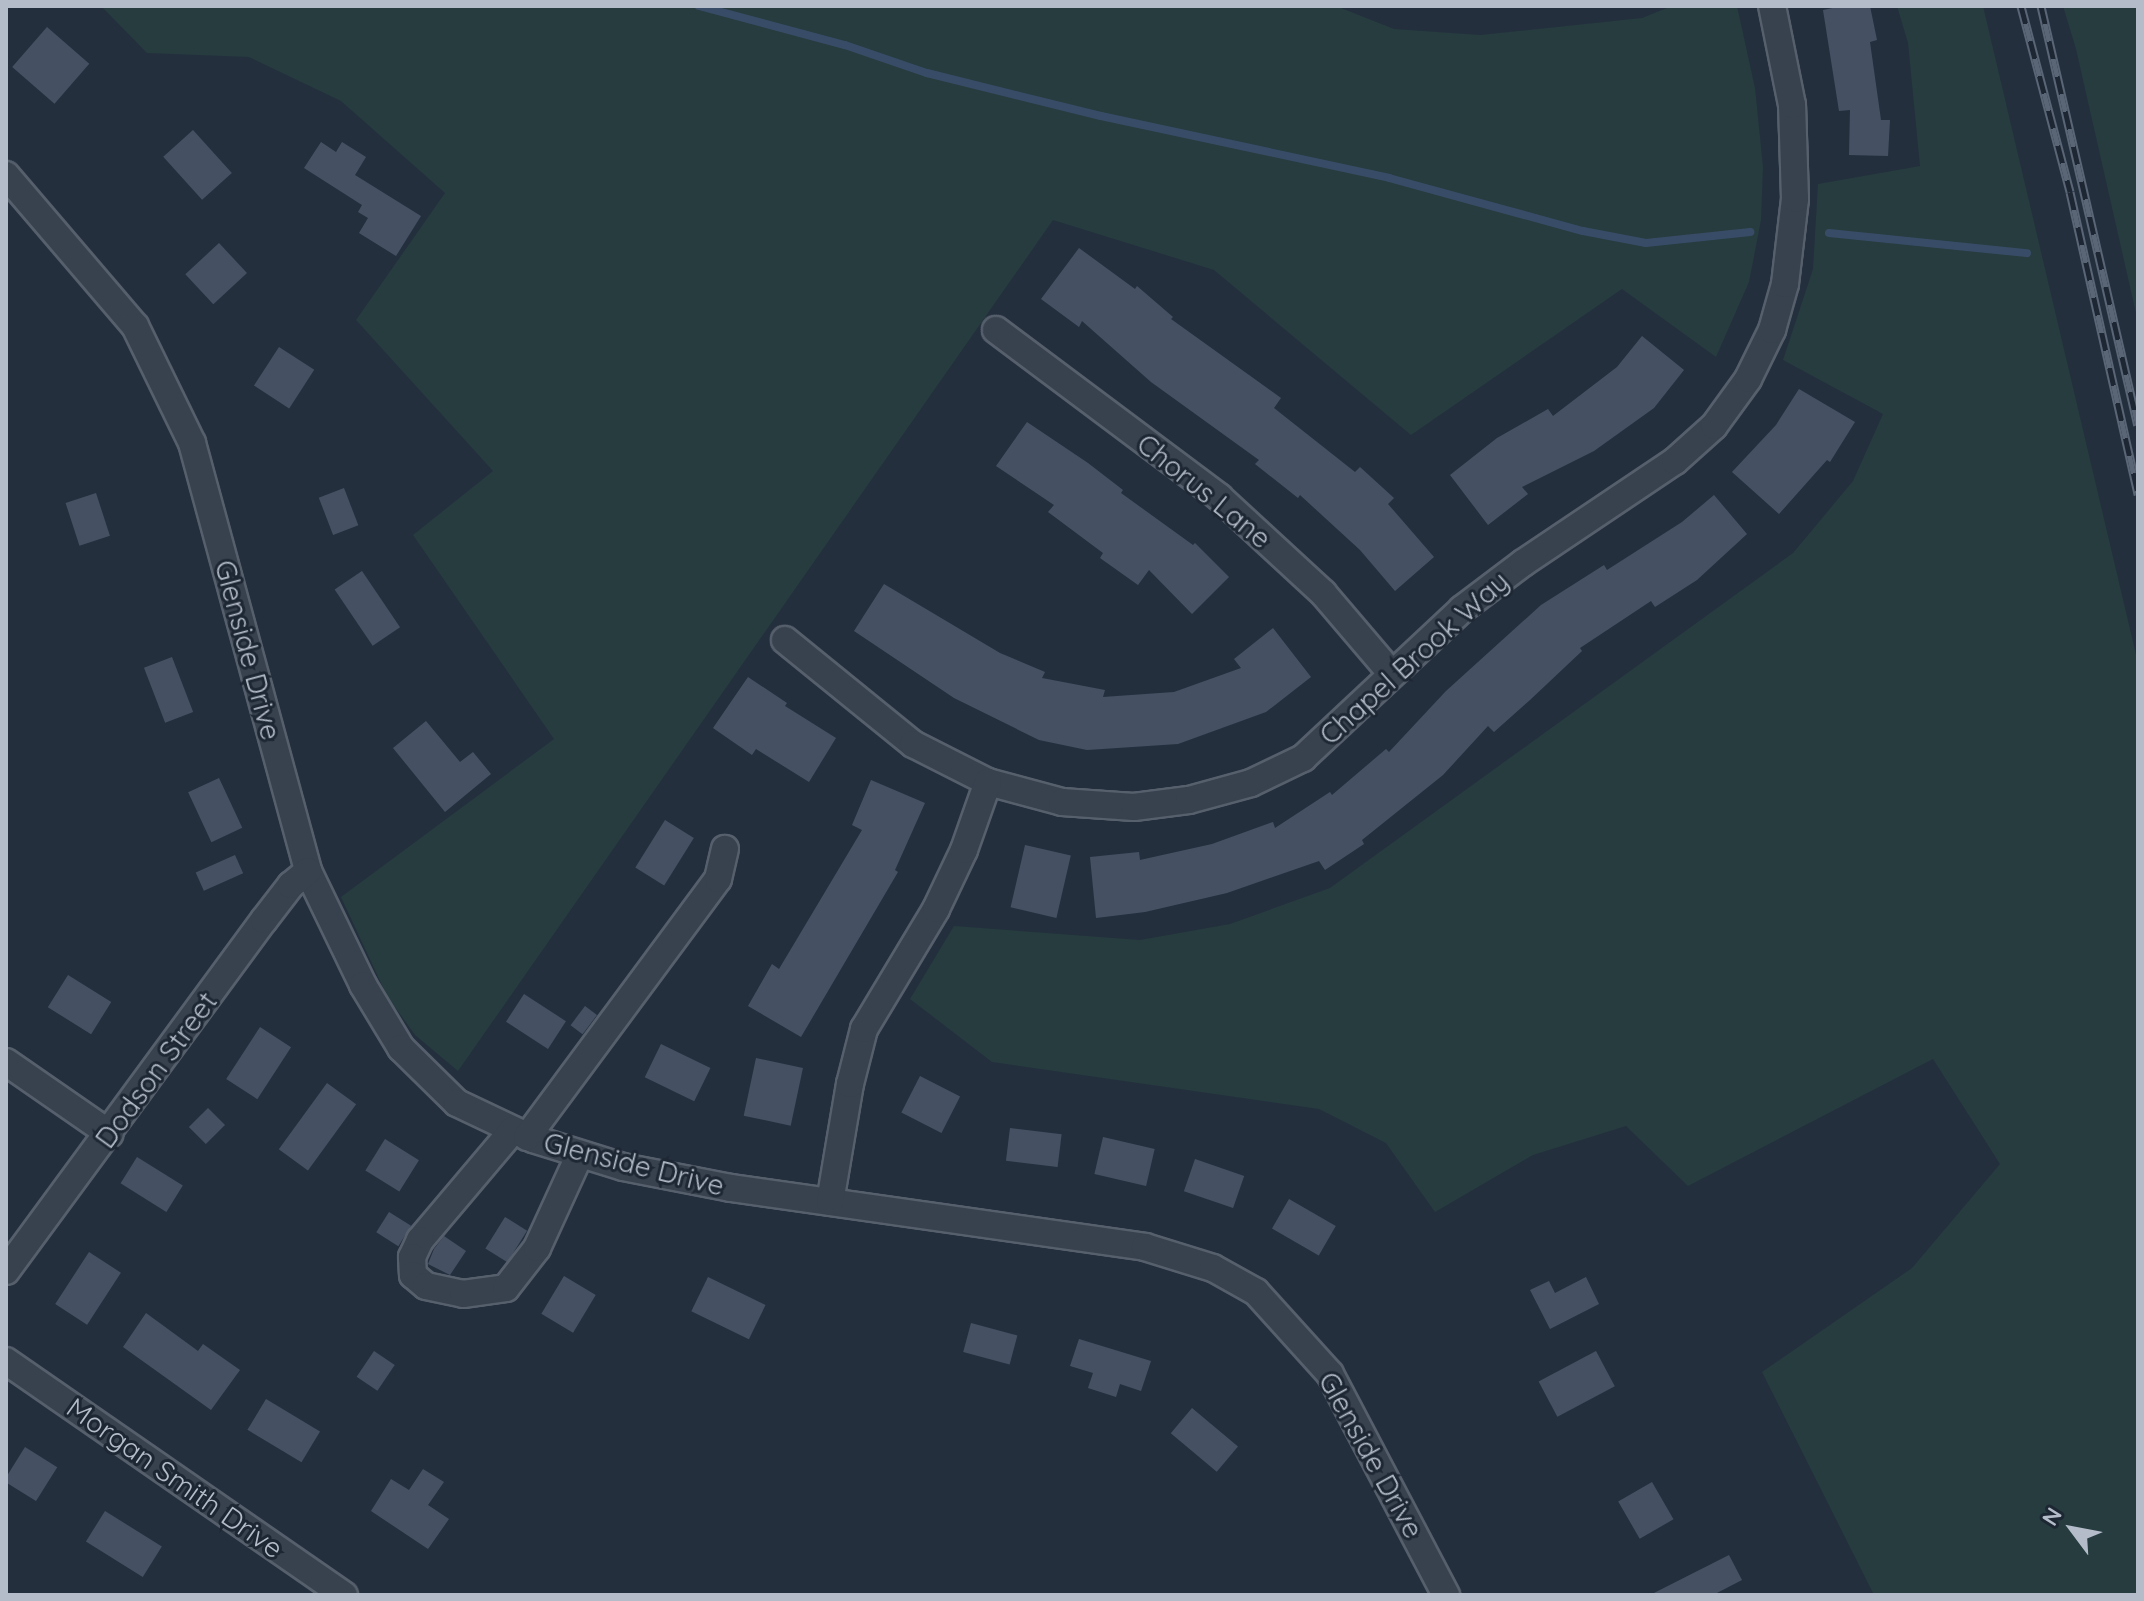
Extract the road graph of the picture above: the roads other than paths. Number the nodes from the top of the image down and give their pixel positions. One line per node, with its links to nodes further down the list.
1 (1772, 6): 5 (street, Chapel Brook Way)
2 (6, 175): 8 (street, Glenside Drive)
3 (996, 330): 5 (street, Chorus Lane)
4 (785, 640): 6 (street, Chapel Brook Way)
5 (1392, 674): 6 (street, Chapel Brook Way)
6 (988, 782): 13 (street)
7 (725, 849): 10 (street)
8 (308, 871): 10 (street, Glenside Drive); 11 (street, Dodson Street)
9 (6, 1062): 11 (street)
10 (520, 1133): 12 (street, Glenside Drive); 12 (street)
11 (110, 1134): 14 (street, Dodson Street)
12 (580, 1154): 13 (street, Glenside Drive)
13 (830, 1202): 17 (street, Glenside Drive)
14 (6, 1271)
15 (6, 1361): 16 (street, Morgan Smith Drive)
16 (344, 1595)
17 (1446, 1595)

